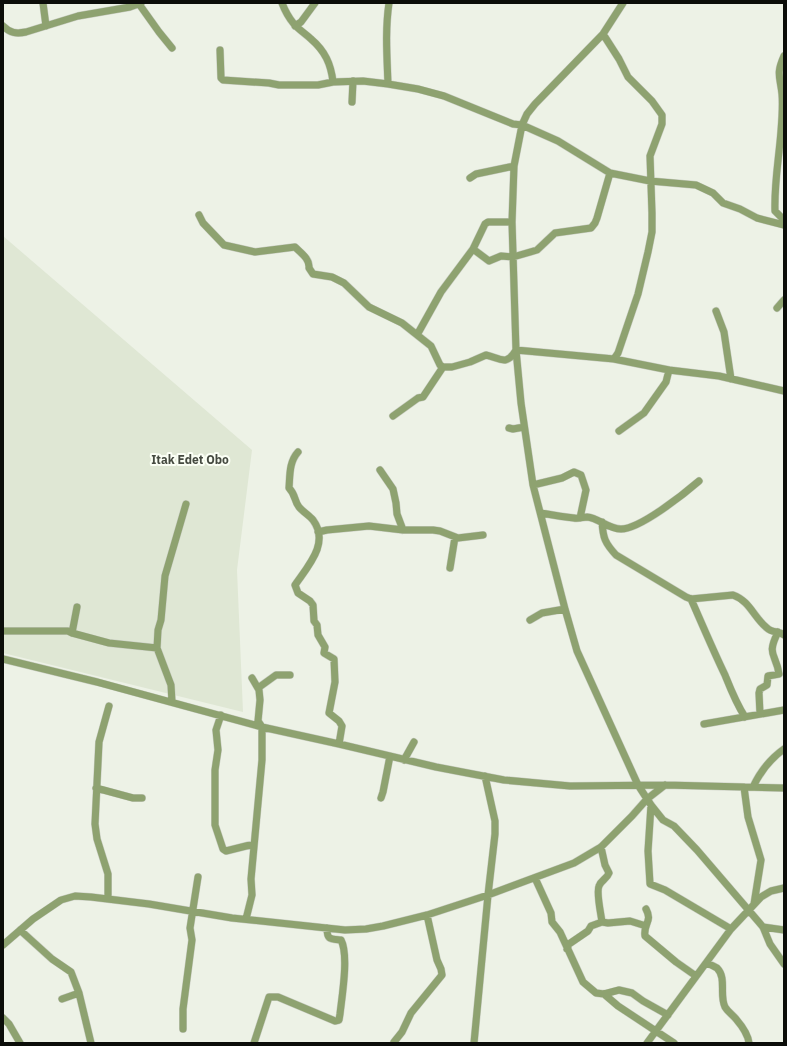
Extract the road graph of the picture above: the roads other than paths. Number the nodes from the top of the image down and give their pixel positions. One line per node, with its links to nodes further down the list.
1 (43, 3): 8 (street)
2 (282, 3): 9 (street)
3 (315, 3): 9 (street)
4 (389, 3): 16 (street)
5 (623, 3): 10 (street)
6 (140, 4): 8 (street); 11 (street)
7 (3, 26): 8 (street)
8 (46, 26)
9 (295, 26): 14 (street)
10 (603, 34): 18 (street); 22 (street)
11 (172, 48)
12 (220, 50): 14 (street)
13 (784, 56): 24 (street)
14 (334, 82): 15 (street)
15 (353, 82): 16 (street); 17 (street)
16 (388, 84): 18 (street)
17 (352, 102)
18 (522, 125): 19 (street); 20 (street)
19 (514, 166): 21 (street); 25 (street)
20 (610, 173): 22 (street); 28 (street)
21 (470, 178)
22 (650, 181): 26 (street); 34 (street)
23 (199, 215): 32 (street)
24 (784, 220)
25 (512, 222): 27 (street); 28 (street)
26 (784, 225)
27 (473, 249): 28 (street); 32 (street)
28 (513, 257): 33 (street)
29 (784, 300): 30 (street)
30 (777, 308)
31 (716, 311): 37 (street)
32 (417, 335): 35 (street)
33 (516, 350): 34 (street); 35 (street); 40 (street)
34 (614, 359): 36 (street)
35 (443, 367): 39 (street)
36 (669, 370): 37 (street); 42 (street)
37 (730, 378): 38 (street)
38 (784, 391)
39 (393, 416)
40 (524, 427): 41 (street); 46 (street)
41 (509, 428)
42 (619, 431)
43 (298, 452): 52 (street)
44 (380, 470): 51 (street)
45 (699, 481): 50 (street)
46 (533, 485): 48 (street); 49 (street)
47 (186, 504): 63 (street)
48 (541, 513): 49 (street); 58 (street)
49 (580, 518): 50 (street)
50 (602, 522): 56 (street)
51 (403, 530): 52 (street); 54 (street)
52 (318, 532): 77 (street)
53 (483, 535): 54 (street)
54 (455, 537): 55 (street)
55 (450, 568)
56 (691, 599): 62 (street); 73 (street)
57 (77, 607): 61 (street)
58 (565, 609): 59 (street); 82 (street)
59 (530, 620)
60 (3, 631): 61 (street)
61 (72, 633): 63 (street)
62 (781, 634): 71 (street)
63 (157, 648): 68 (street)
64 (3, 659): 68 (street)
65 (290, 675): 67 (street)
66 (252, 678): 67 (street)
67 (258, 688): 75 (street)
68 (172, 702): 72 (street)
69 (109, 706): 86 (street)
70 (784, 710): 71 (street)
71 (760, 714): 73 (street)
72 (221, 715): 75 (street); 91 (street)
73 (745, 717): 74 (street)
74 (704, 724)
75 (262, 727): 77 (street); 91 (street)
76 (414, 742): 80 (street)
77 (339, 744): 79 (street)
78 (784, 749): 85 (street)
79 (390, 756): 80 (street); 89 (street)
80 (404, 760): 81 (street)
81 (485, 776): 82 (street); 96 (street)
82 (638, 785): 83 (street); 90 (street)
83 (665, 785): 84 (street); 90 (street)
84 (744, 787): 85 (street); 98 (street)
85 (753, 787): 87 (street)
86 (96, 788): 88 (street); 97 (street)
87 (784, 788)
88 (142, 798)
89 (381, 798)
90 (649, 802): 92 (street); 98 (street); 107 (street)
91 (254, 844): 102 (street)
92 (601, 847): 94 (street); 103 (street)
93 (198, 877): 100 (street)
94 (534, 878): 96 (street); 111 (street)
95 (784, 888): 98 (street)
96 (488, 895): 101 (street); 126 (street)
97 (108, 899): 100 (street); 108 (street)
98 (751, 908): 105 (street); 107 (street)
99 (646, 909): 104 (street)
100 (193, 912): 102 (street); 120 (street)
101 (427, 915): 106 (street); 122 (street)
102 (246, 920): 106 (street)
103 (602, 922): 104 (street); 111 (street)
104 (646, 926): 114 (street)
105 (763, 927): 109 (street); 113 (street)
106 (327, 928): 125 (street)
107 (731, 929): 112 (street)
108 (20, 930): 110 (street); 115 (street)
109 (784, 930)
110 (3, 945)
111 (567, 949): 116 (street)
112 (706, 963): 114 (street); 129 (street)
113 (784, 964)
114 (696, 976): 118 (street)
115 (79, 993): 117 (street); 124 (street)
116 (604, 994): 118 (street); 121 (street)
117 (62, 999)
118 (668, 1015): 121 (street)
119 (3, 1018): 123 (street)
120 (183, 1029)
121 (657, 1031): 127 (street); 128 (street)
122 (394, 1042)
123 (20, 1043)
124 (91, 1043)
125 (254, 1043)
126 (474, 1043)
127 (647, 1043)
128 (674, 1043)
129 (749, 1043)

